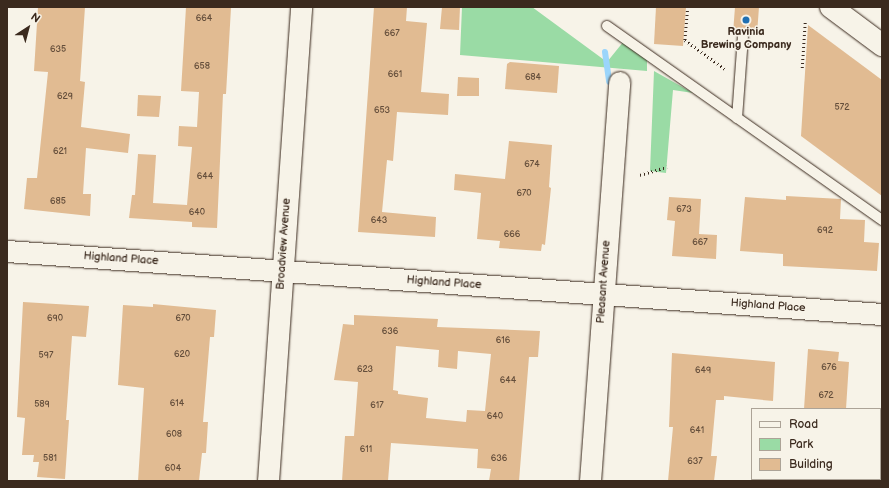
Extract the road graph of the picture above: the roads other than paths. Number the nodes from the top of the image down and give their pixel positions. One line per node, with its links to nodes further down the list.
1 (301, 7): 10 (street, Broadview Avenue)
2 (831, 7): 5 (street)
3 (606, 26): 7 (lane)
4 (743, 37): 7 (lane)
5 (882, 45)
6 (619, 82): 11 (street, Pleasant Avenue)
7 (737, 118): 8 (lane)
8 (882, 220)
9 (7, 251): 10 (street, Highland Place)
10 (282, 271): 11 (street, Highland Place); 13 (street, Broadview Avenue)
11 (603, 295): 12 (street, Highland Place); 14 (street, Pleasant Avenue)
12 (882, 314)
13 (268, 481)
14 (590, 481)

